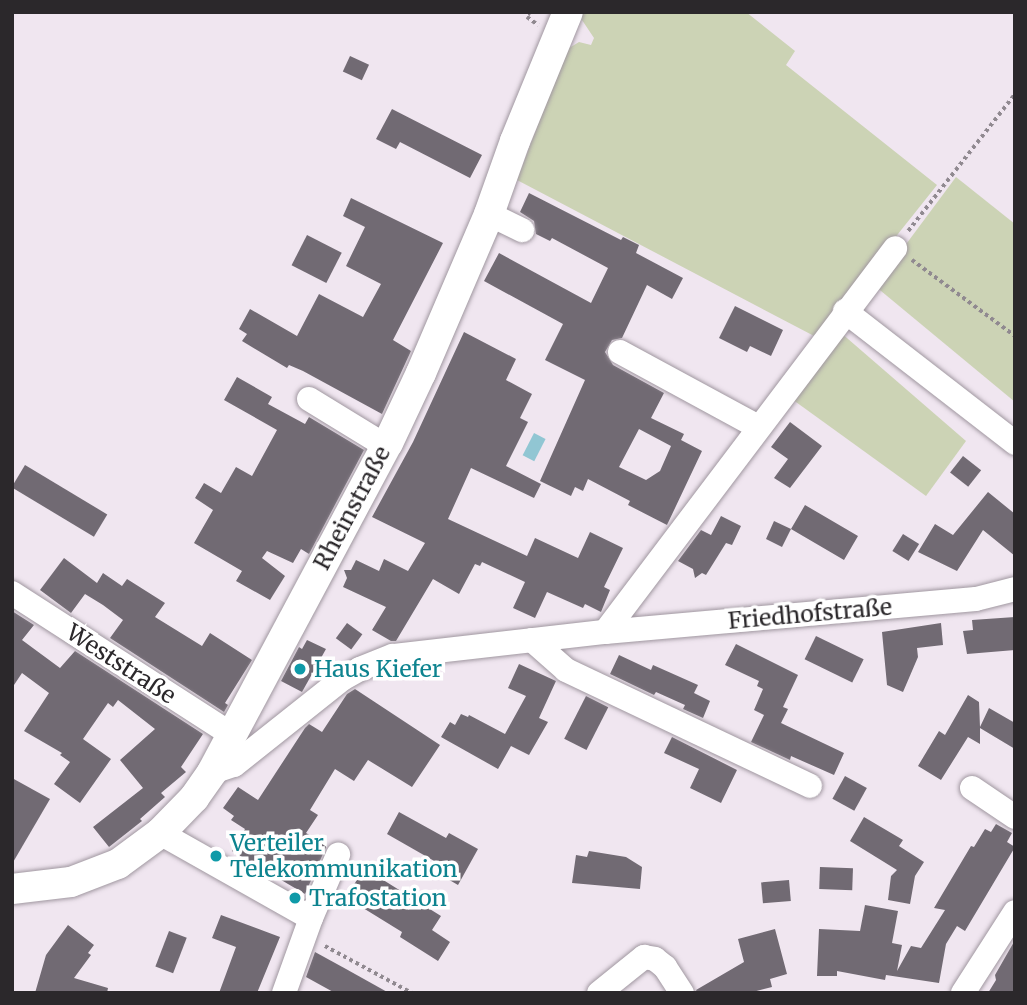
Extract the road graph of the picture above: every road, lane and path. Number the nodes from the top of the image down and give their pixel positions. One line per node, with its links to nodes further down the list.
1 (520, 12): 3 (path)
2 (568, 12): 5 (main road, Rheinstraße)
3 (527, 17)
4 (1015, 94): 7 (path)
5 (489, 214): 6 (street); 13 (main road, Rheinstraße)
6 (522, 230)
7 (895, 248): 8 (street); 9 (path)
8 (845, 311): 12 (street); 14 (street)
9 (1015, 336)
10 (620, 352): 12 (street)
11 (309, 399): 13 (street)
12 (758, 427): 17 (street)
13 (388, 443): 20 (main road, Rheinstraße)
14 (1015, 443)
15 (1015, 589): 17 (street, Friedhofstraße)
16 (12, 593): 20 (street, Weststraße)
17 (605, 632): 18 (street, Friedhofstraße)
18 (532, 640): 19 (street, Friedhofstraße); 22 (street)
19 (288, 720): 20 (street); 21 (street, Friedhofstraße)
20 (237, 721): 21 (main road, Rheinstraße)
21 (212, 772): 25 (main road, Rheinstraße)
22 (810, 786)
23 (972, 788): 24 (street)
24 (1015, 817)
25 (160, 833): 27 (main road, Rheinstraße); 29 (street)
26 (338, 855): 29 (street)
27 (12, 889)
28 (1015, 912): 34 (street)
29 (308, 926): 30 (street); 31 (path)
30 (284, 993)
31 (412, 993)
32 (599, 993): 33 (street)
33 (682, 993)
34 (963, 993)

